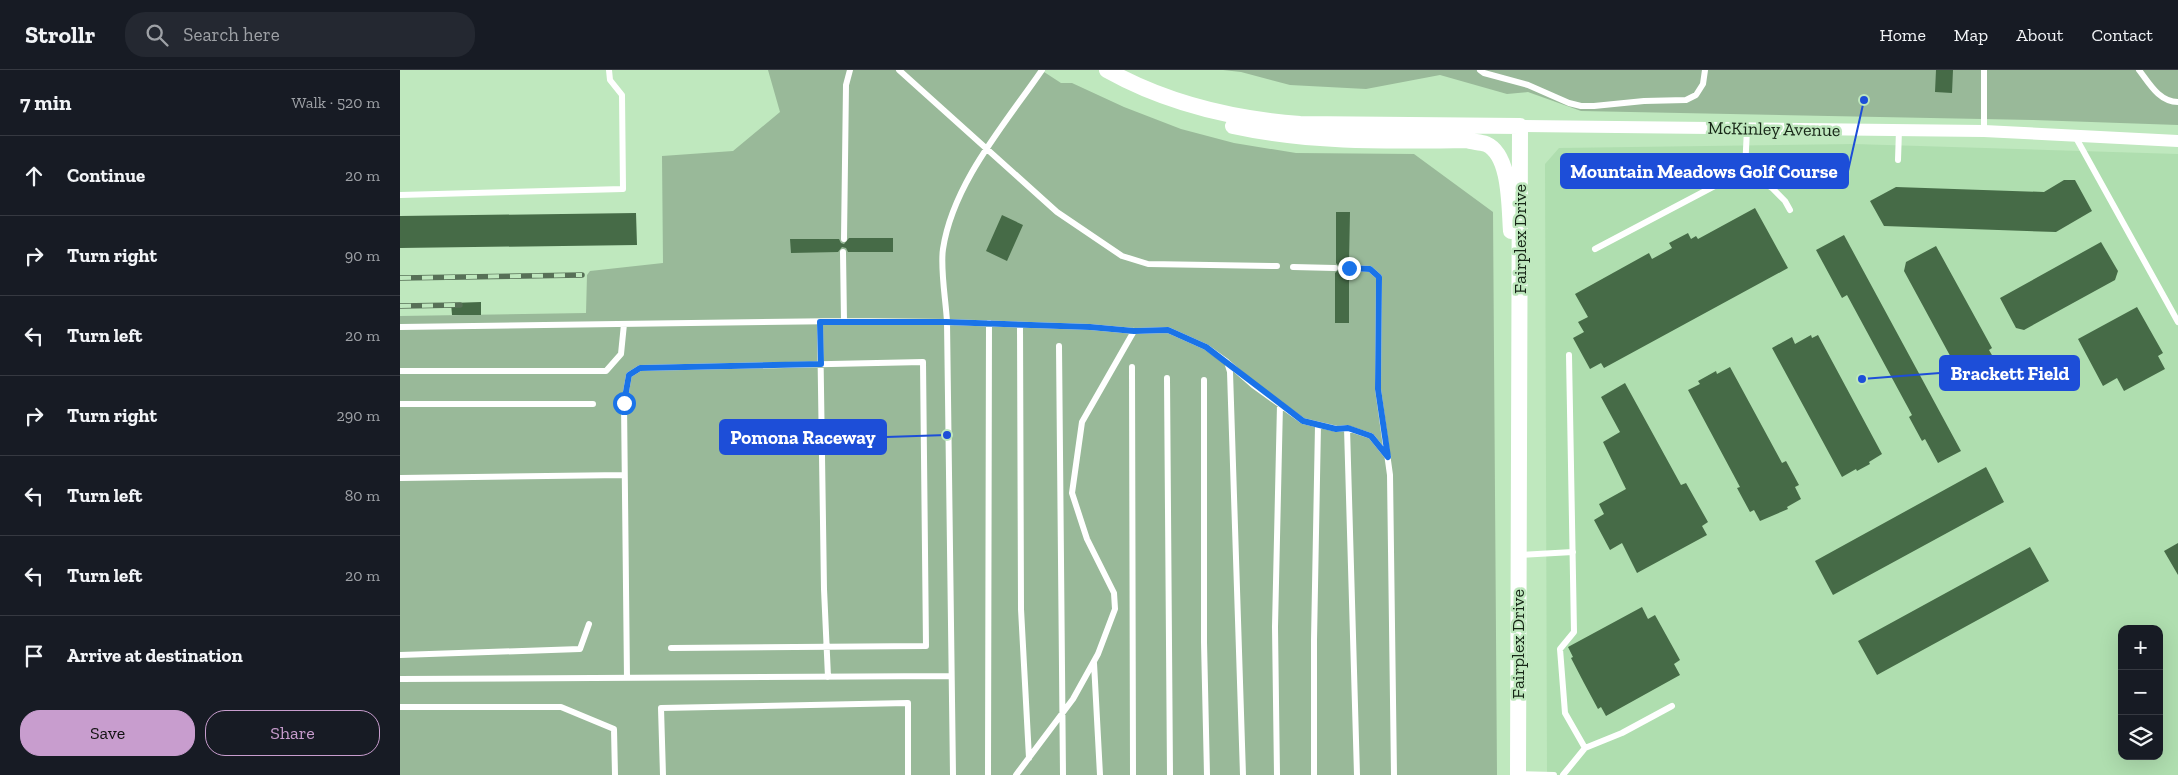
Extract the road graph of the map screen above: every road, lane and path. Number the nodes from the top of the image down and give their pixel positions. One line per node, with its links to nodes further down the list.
1 (609, 70): 21 (lane)
2 (850, 70): 23 (lane)
3 (899, 70): 26 (lane)
4 (1042, 70): 33 (lane)
5 (1480, 70): 6 (lane)
6 (1704, 70)
7 (1984, 70): 14 (lane)
8 (2139, 70): 10 (lane)
9 (1112, 72): 11 (street); 30 (street)
10 (2178, 102)
11 (1520, 126): 12 (street, McKinley Avenue); 30 (street, Fairplex Drive)
12 (1747, 130): 13 (street, McKinley Avenue); 19 (lane)
13 (1899, 130): 14 (street, McKinley Avenue); 17 (lane)
14 (1984, 131): 15 (street, McKinley Avenue)
15 (2074, 134): 16 (street, McKinley Avenue); 34 (lane)
16 (2178, 141)
17 (1898, 160)
18 (1818, 168): 20 (lane)
19 (1745, 170): 20 (lane); 24 (lane)
20 (1772, 188): 22 (lane)
21 (400, 195)
22 (1790, 210)
23 (844, 239)
24 (1595, 249)
25 (843, 252): 31 (lane)
26 (1277, 266)
27 (1293, 266): 28 (lane)
28 (1336, 268)
29 (1349, 268): 53 (lane)
30 (1520, 282): 57 (street, Fairplex Drive)
31 (844, 321): 32 (lane); 33 (lane)
32 (820, 322): 36 (lane); 43 (lane)
33 (946, 322): 35 (lane); 63 (lane)
34 (2178, 322)
35 (988, 323): 37 (lane); 76 (lane)
36 (624, 324): 38 (lane); 45 (lane)
37 (1020, 324): 39 (lane); 71 (lane)
38 (400, 327)
39 (1134, 331): 42 (lane); 62 (lane)
40 (1059, 346): 69 (lane)
41 (1569, 355): 56 (lane)
42 (1227, 362): 50 (lane); 83 (lane)
43 (821, 364): 54 (lane); 59 (lane); 59 (lane)
44 (1132, 367): 80 (lane)
45 (400, 371)
46 (1167, 378): 81 (lane)
47 (1204, 380): 82 (lane)
48 (400, 404): 49 (lane)
49 (593, 404)
50 (1280, 404): 51 (lane); 84 (lane)
51 (1318, 425): 52 (lane); 85 (lane)
52 (1348, 428): 53 (lane); 86 (lane)
53 (1388, 457): 87 (lane)
54 (624, 475): 55 (lane); 65 (lane)
55 (400, 478)
56 (1573, 552): 57 (lane); 70 (lane)
57 (1518, 555): 88 (street, Fairplex Drive)
58 (589, 624): 61 (lane)
59 (826, 646): 60 (lane); 64 (lane)
60 (671, 648)
61 (400, 655)
62 (1094, 662): 69 (lane); 79 (lane)
63 (951, 676): 64 (lane); 75 (lane)
64 (828, 677): 65 (lane)
65 (626, 678): 66 (lane)
66 (400, 679)
67 (1672, 706): 70 (lane)
68 (400, 707): 72 (lane)
69 (1061, 715): 71 (lane); 78 (lane)
70 (1585, 748): 90 (lane)
71 (1029, 758): 77 (lane)
72 (616, 775)
73 (663, 775): 74 (lane)
74 (908, 775)
75 (953, 775)
76 (988, 775)
77 (1016, 775)
78 (1063, 775)
79 (1100, 775)
80 (1132, 775)
81 (1170, 775)
82 (1207, 775)
83 (1243, 775)
84 (1277, 775)
85 (1314, 775)
86 (1357, 775)
87 (1394, 775)
88 (1518, 775): 89 (lane)
89 (1554, 775)
90 (1563, 775)

